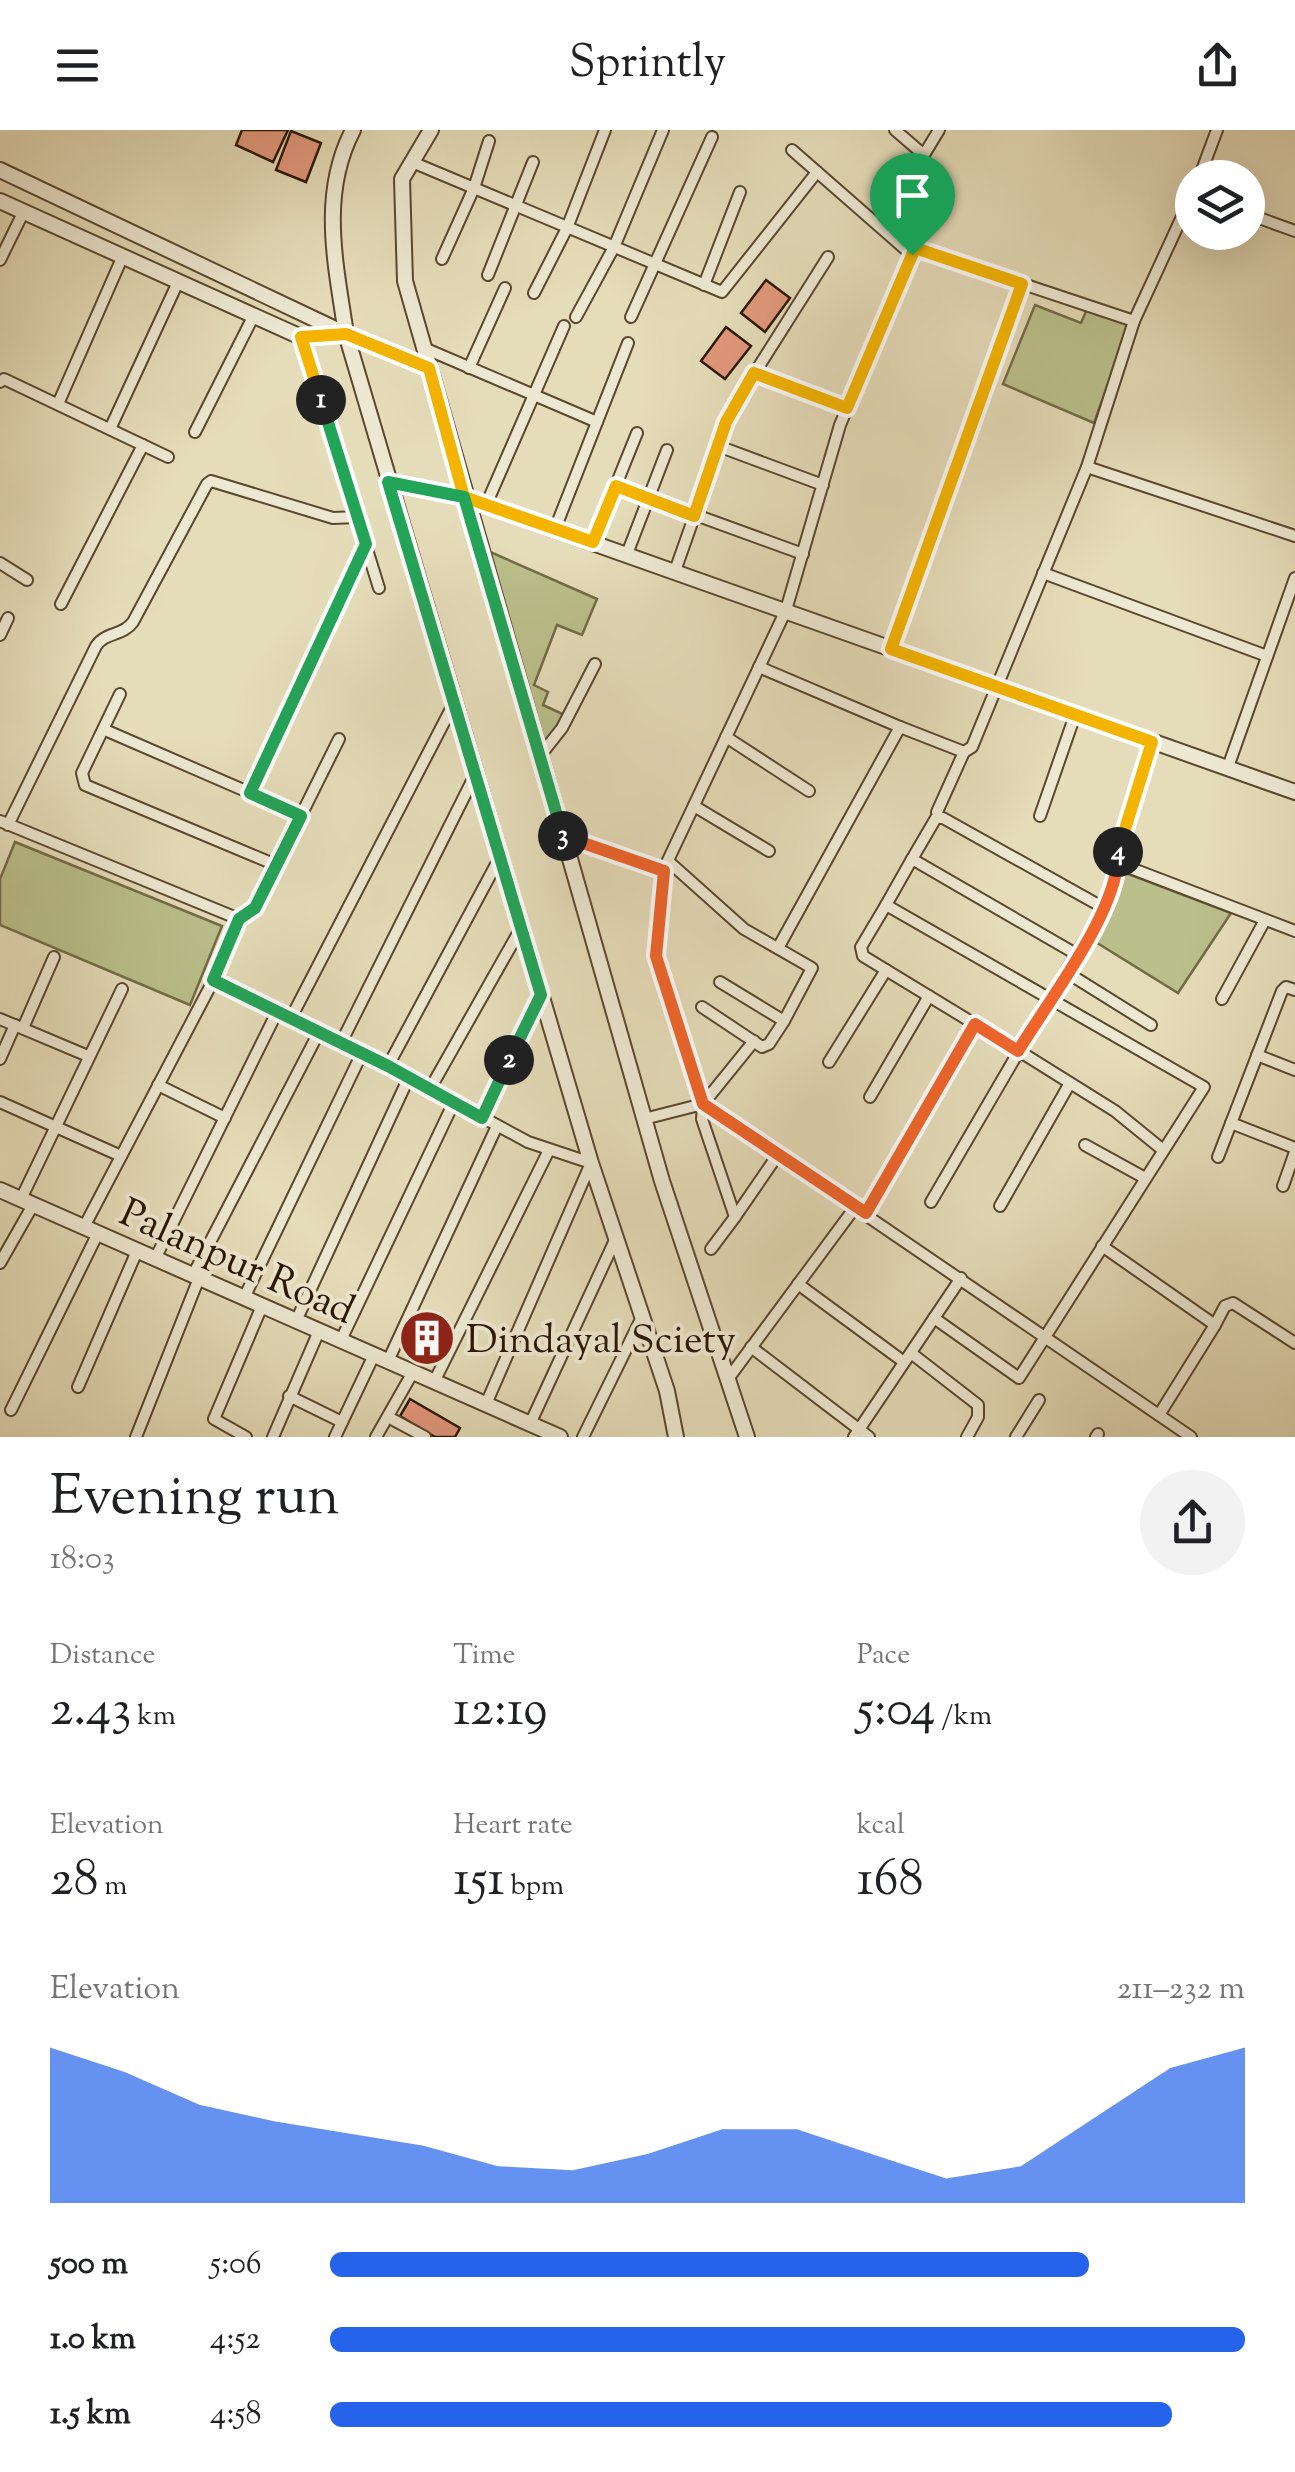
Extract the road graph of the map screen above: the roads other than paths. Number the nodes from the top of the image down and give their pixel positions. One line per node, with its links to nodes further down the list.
1 (431, 130): 13 (street)
2 (606, 130): 23 (street)
3 (662, 130): 26 (street)
4 (895, 130): 11 (street)
5 (939, 130): 11 (street)
6 (1217, 130): 12 (street)
7 (350, 131): 44 (street)
8 (712, 137): 32 (street)
9 (489, 141): 17 (street)
10 (792, 150): 16 (street)
11 (924, 154): 27 (street)
12 (1206, 160)
13 (412, 162): 17 (street); 47 (street)
14 (534, 162): 20 (street)
15 (0, 170): 44 (street)
16 (817, 172): 27 (street); 36 (street)
17 (474, 188): 20 (street); 30 (street)
18 (740, 192): 36 (street)
19 (0, 200): 21 (street)
20 (518, 207): 23 (street); 33 (street)
21 (24, 212): 29 (street); 31 (street)
22 (1265, 221): 25 (street)
23 (567, 228): 26 (street); 38 (street)
24 (1175, 232): 42 (street)
25 (1295, 232)
26 (614, 247): 32 (street); 40 (street)
27 (913, 252): 35 (street); 54 (street)
28 (828, 257): 50 (street)
29 (122, 258): 34 (street); 53 (street)
30 (442, 259)
31 (0, 260)
32 (655, 265): 36 (street); 41 (street)
33 (488, 275)
34 (178, 282): 39 (street); 56 (street)
35 (1022, 284): 42 (street); 88 (street)
36 (704, 285)
37 (505, 288): 49 (street)
38 (534, 294)
39 (254, 315): 45 (street); 57 (street)
40 (576, 317)
41 (631, 317)
42 (1134, 321): 63 (street)
43 (564, 326): 52 (street)
44 (346, 334): 45 (street); 48 (street); 64 (street)
45 (301, 337): 71 (street)
46 (628, 343): 55 (street)
47 (423, 348): 48 (street); 49 (street)
48 (429, 368): 67 (street)
49 (469, 368): 52 (street)
50 (754, 373): 54 (street); 60 (street)
51 (0, 382): 53 (street)
52 (534, 396): 55 (street); 69 (street)
53 (58, 404): 56 (street)
54 (847, 408): 65 (street)
55 (597, 422): 72 (street)
56 (110, 430): 59 (street)
57 (195, 432)
58 (637, 433): 66 (street)
59 (143, 446): 62 (street); 84 (street)
60 (718, 446): 65 (street); 70 (street)
61 (667, 450): 68 (street)
62 (168, 457)
63 (1087, 467): 73 (street); 80 (street)
64 (388, 482): 67 (street); 94 (street)
65 (822, 485): 77 (street)
66 (616, 486): 68 (street); 74 (street)
67 (464, 497): 69 (street); 102 (street)
68 (649, 497): 70 (street); 76 (street)
69 (486, 505): 72 (street)
70 (694, 516): 77 (street); 79 (street)
71 (358, 517): 75 (street); 112 (street)
72 (555, 529): 74 (street)
73 (1295, 536)
74 (593, 542): 76 (street)
75 (366, 544): 83 (street); 107 (street)
76 (627, 554): 79 (street)
77 (803, 554): 85 (street)
78 (0, 563): 82 (street)
79 (676, 571): 85 (street)
80 (1043, 573): 89 (street); 92 (street)
81 (1295, 578): 89 (street)
82 (27, 580)
83 (379, 588)
84 (61, 604)
85 (786, 610): 88 (street); 91 (street)
86 (8, 618): 87 (street)
87 (0, 636)
88 (891, 649): 92 (street)
89 (1268, 656): 103 (street)
90 (595, 664): 102 (street)
91 (760, 667): 96 (street); 98 (street)
92 (996, 688): 95 (street); 101 (street)
93 (120, 694): 97 (street)
94 (454, 703): 104 (street); 142 (street)
95 (1075, 715): 100 (street); 111 (street)
96 (900, 728): 101 (street); 126 (street)
97 (104, 730): 107 (street); 118 (street)
98 (726, 737): 105 (street); 108 (street)
99 (339, 739): 110 (street)
100 (1152, 742): 103 (street); 117 (street)
101 (964, 752): 109 (street)
102 (539, 757): 113 (street)
103 (1228, 768): 106 (street)
104 (475, 775): 115 (street); 148 (street)
105 (809, 791)
106 (1295, 792)
107 (250, 793): 110 (street)
108 (694, 806): 114 (street); 119 (street)
109 (937, 812)
110 (301, 816): 118 (street)
111 (1040, 816)
112 (4, 823): 122 (street)
113 (562, 835): 119 (street); 168 (street)
114 (769, 851)
115 (500, 857): 124 (street); 156 (street)
116 (912, 859): 120 (street); 121 (street); 127 (street)
117 (1120, 864): 121 (street); 123 (street)
118 (276, 865): 122 (street)
119 (666, 866): 126 (street); 165 (street)
120 (886, 905): 129 (street); 138 (street)
121 (1104, 908): 127 (street)
122 (239, 919): 131 (street)
123 (1265, 920): 125 (street); 137 (street)
124 (521, 928): 135 (street); 161 (street)
125 (1295, 931)
126 (778, 948): 143 (street)
127 (1076, 954): 130 (street)
128 (54, 957): 146 (street)
129 (886, 970): 136 (street); 155 (street)
130 (1066, 972): 138 (street); 145 (street)
131 (213, 980): 140 (street); 160 (street)
132 (720, 982): 143 (street)
133 (122, 989): 153 (street)
134 (1295, 990): 152 (street)
135 (541, 995): 167 (street); 179 (street)
136 (930, 996): 144 (street); 162 (street)
137 (1222, 998)
138 (1049, 1000): 150 (street); 174 (street)
139 (702, 1007): 149 (street)
140 (277, 1012): 142 (street); 166 (street)
141 (0, 1018): 146 (street)
142 (291, 1018): 147 (street)
143 (784, 1021): 149 (street)
144 (975, 1024): 150 (street); 186 (street)
145 (1150, 1025)
146 (19, 1026): 153 (street); 154 (street)
147 (319, 1032): 148 (street); 195 (street)
148 (341, 1042): 151 (street)
149 (754, 1042): 165 (street)
150 (1018, 1051): 159 (street); 184 (street)
151 (362, 1053): 156 (street); 198 (street)
152 (1258, 1054): 157 (street); 169 (street)
153 (88, 1056): 170 (street)
154 (0, 1059)
155 (828, 1062)
156 (388, 1066): 158 (street)
157 (1295, 1070)
158 (409, 1077): 161 (street); 202 (street)
159 (1070, 1083): 174 (street); 185 (street)
160 (158, 1086): 166 (street); 177 (street)
161 (430, 1089): 164 (street)
162 (870, 1097)
163 (0, 1102): 170 (street)
164 (454, 1102): 167 (street); 206 (street)
165 (703, 1104): 168 (street); 176 (street); 187 (street)
166 (225, 1118): 193 (street)
167 (482, 1118): 171 (street)
168 (644, 1119): 212 (street)
169 (1231, 1123): 175 (street); 178 (street)
170 (55, 1126): 177 (street); 183 (street)
171 (497, 1126): 173 (street); 209 (street)
172 (1085, 1145): 180 (street)
173 (548, 1150): 179 (street); 213 (street)
174 (1163, 1150): 180 (street)
175 (1295, 1150): 181 (street)
176 (779, 1153): 186 (street); 187 (street)
177 (121, 1156): 188 (street)
178 (1218, 1157)
179 (591, 1163): 189 (street); 217 (street)
180 (1145, 1178): 190 (street)
181 (1283, 1186)
182 (0, 1190): 183 (street, Palanpur Road)
183 (27, 1202): 188 (street, Palanpur Road); 194 (street)
184 (932, 1202)
185 (1000, 1206)
186 (860, 1209): 196 (street); 197 (street)
187 (734, 1216): 191 (street)
188 (91, 1230): 192 (street, Palanpur Road); 218 (street)
189 (616, 1238): 200 (street); 222 (street)
190 (1102, 1246): 203 (street); 205 (street)
191 (712, 1249)
192 (138, 1250): 193 (street, Palanpur Road); 214 (street)
193 (155, 1258): 195 (street, Palanpur Road)
194 (0, 1263)
195 (196, 1277): 198 (street, Palanpur Road); 224 (street)
196 (961, 1278): 201 (street); 205 (street)
197 (798, 1284): 208 (street); 210 (street)
198 (244, 1298): 199 (street, Palanpur Road)
199 (262, 1306): 202 (street, Palanpur Road); 225 (street)
200 (642, 1318): 231 (street); 232 (street)
201 (934, 1318): 205 (street); 210 (street)
202 (296, 1320): 204 (street, Palanpur Road)
203 (1215, 1325): 207 (street); 219 (street)
204 (319, 1330): 206 (street, Palanpur Road); 215 (street)
205 (1045, 1336): 219 (street)
206 (341, 1340): 209 (street, Palanpur Road)
207 (1295, 1342)
208 (751, 1348): 212 (street); 223 (street)
209 (380, 1358): 211 (street, Palanpur Road); 221 (street)
210 (908, 1358): 223 (street); 234 (street)
211 (413, 1372): 213 (street, Palanpur Road); 220 (street)
212 (728, 1379): 233 (street)
213 (434, 1382): 217 (street, Palanpur Road)
214 (78, 1387)
215 (288, 1396): 221 (street); 226 (street)
216 (1039, 1400): 235 (street)
217 (486, 1404): 222 (street, Palanpur Road)
218 (11, 1410)
219 (1159, 1415): 236 (street)
220 (388, 1417): 228 (street); 229 (street)
221 (342, 1422): 227 (street)
222 (530, 1424): 230 (street, Palanpur Road)
223 (860, 1435)
224 (136, 1437)
225 (246, 1437)
226 (273, 1437)
227 (335, 1437)
228 (376, 1437)
229 (425, 1437)
230 (560, 1437)
231 (583, 1437)
232 (676, 1437)
233 (747, 1437)
234 (967, 1437)
235 (1016, 1437)
236 (1191, 1437)

